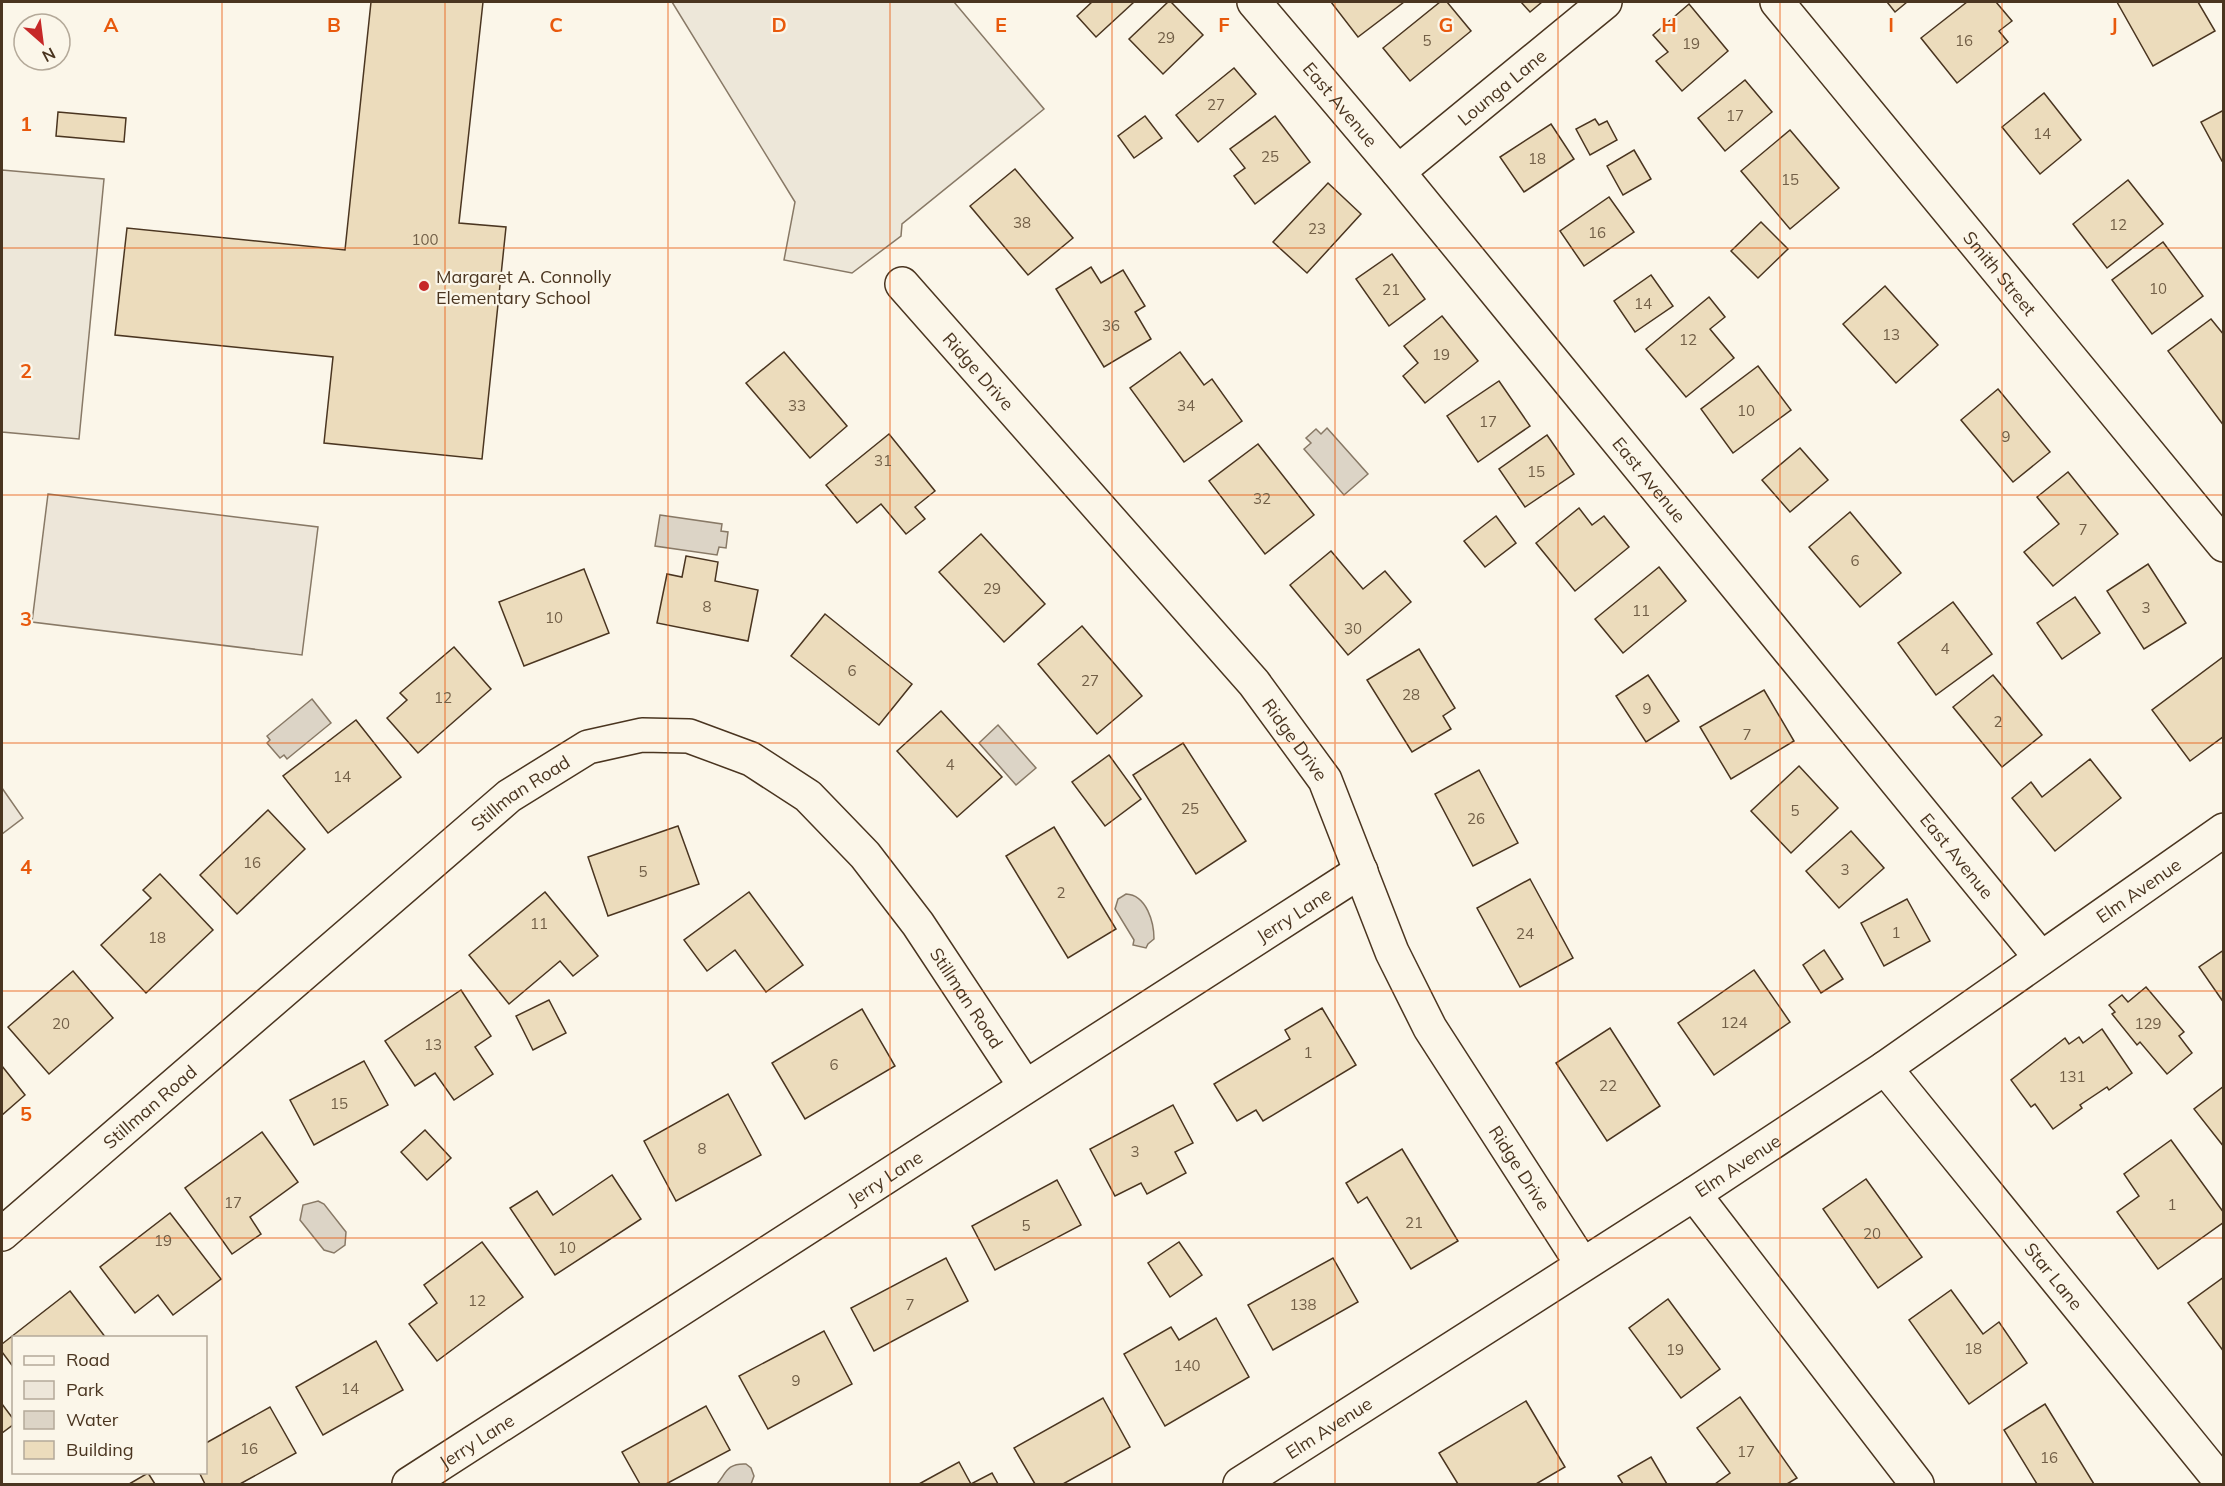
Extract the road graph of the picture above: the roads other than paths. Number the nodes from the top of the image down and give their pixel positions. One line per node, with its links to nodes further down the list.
1 (1254, 2): 4 (street, East Avenue)
2 (1605, 2): 4 (street, Lounga Lane)
3 (1777, 2): 6 (street, Smith Street)
4 (1398, 172): 9 (street, East Avenue)
5 (902, 284): 8 (street, Ridge Drive)
6 (2223, 545)
7 (2223, 830): 9 (street, Elm Avenue)
8 (1361, 871): 11 (street, Jerry Lane); 14 (street, Ridge Drive)
9 (2041, 958): 10 (street, Elm Avenue)
10 (1885, 1068): 12 (street, Elm Avenue); 18 (street, Star Lane)
11 (1025, 1086): 13 (street, Stillman Road); 15 (street, Jerry Lane)
12 (1694, 1194): 14 (street, Elm Avenue); 17 (street)
13 (2, 1234)
14 (1582, 1264): 16 (street, Elm Avenue)
15 (409, 1485)
16 (1240, 1485)
17 (1917, 1485)
18 (2223, 1485)

